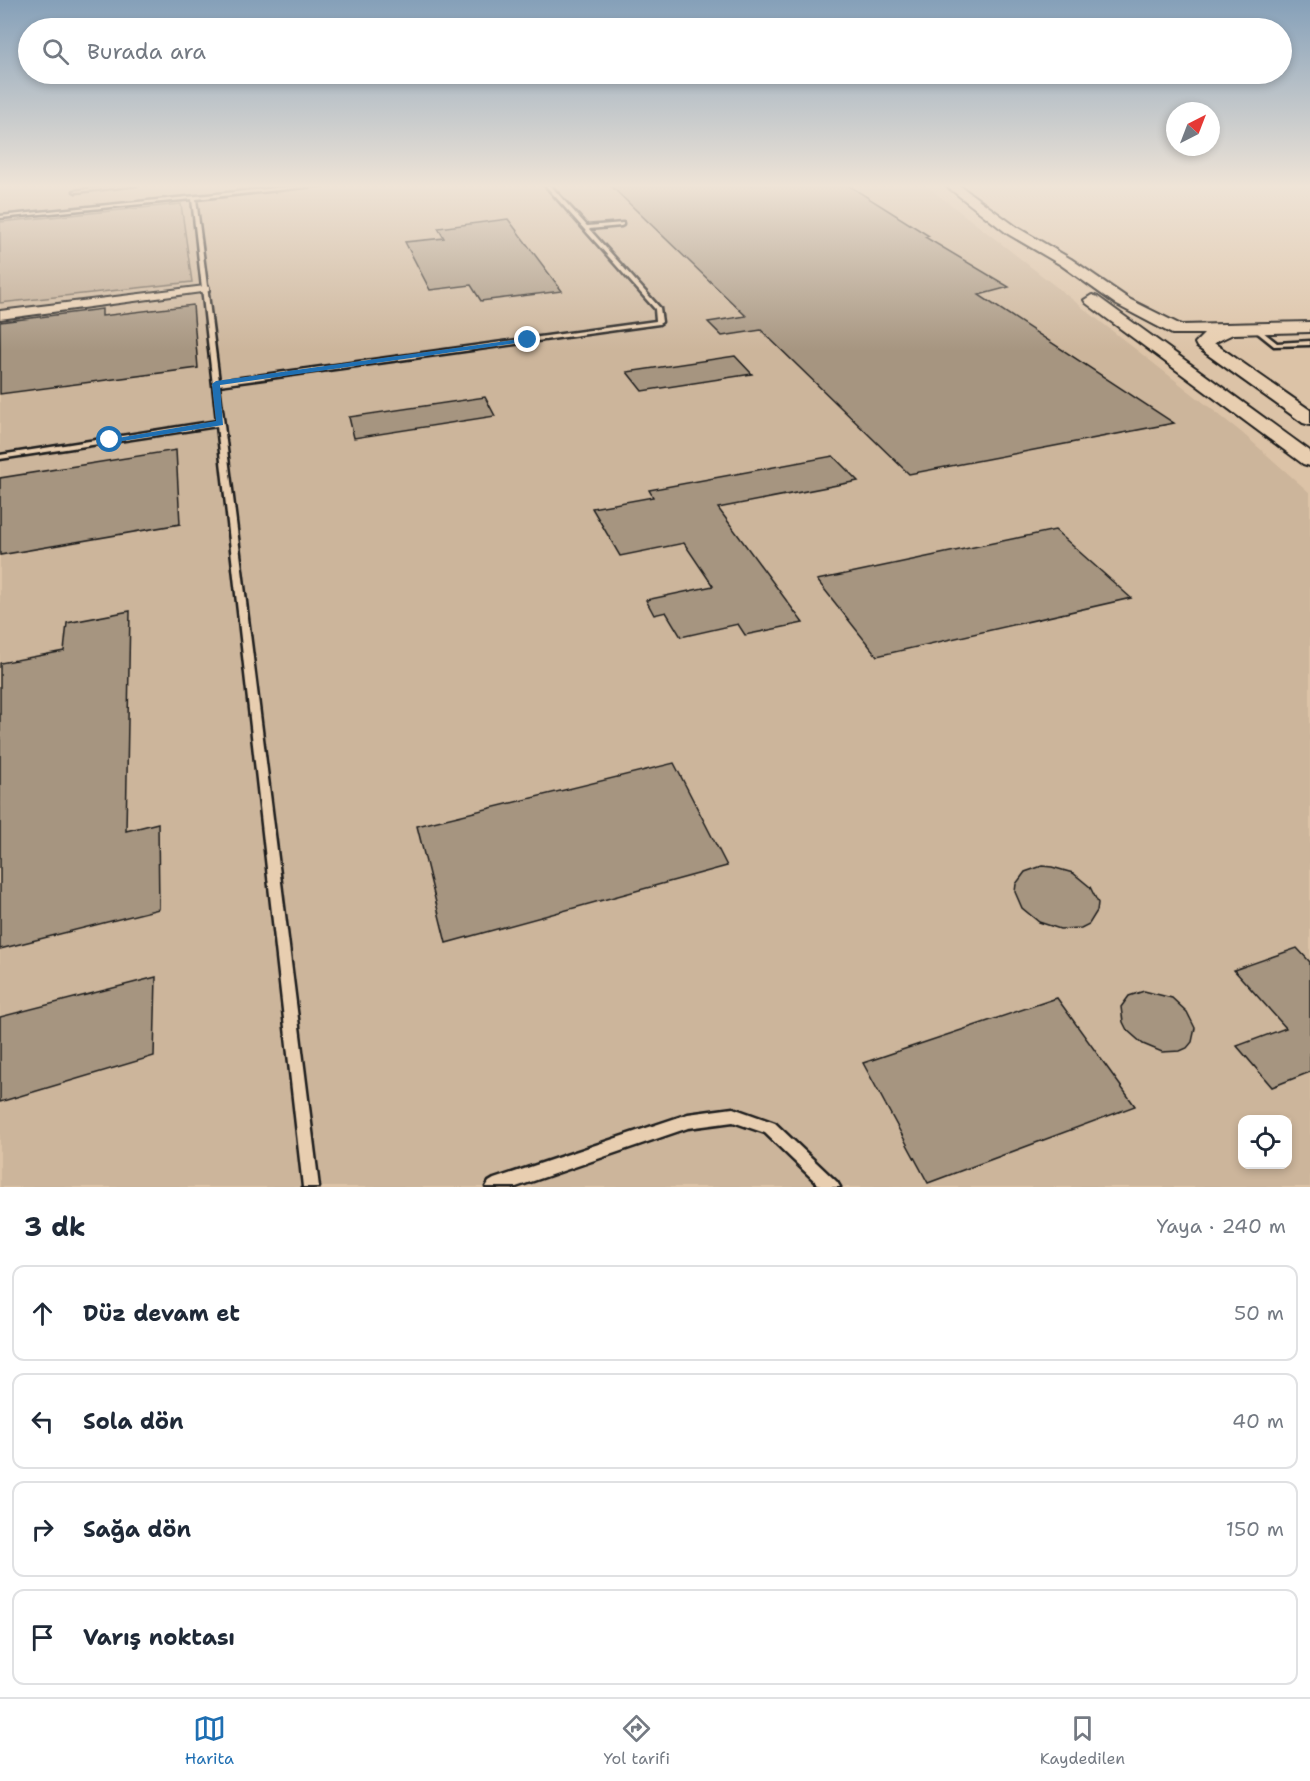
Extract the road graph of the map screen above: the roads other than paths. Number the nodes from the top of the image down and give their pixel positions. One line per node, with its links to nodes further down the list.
1 (199, 240): 6 (lane)
2 (596, 240): 15 (lane)
3 (1012, 240): 5 (main road)
4 (1029, 240): 11 (main road)
5 (1060, 276)
6 (205, 289): 8 (street); 15 (lane)
7 (1079, 290): 12 (main road)
8 (0, 315)
9 (1310, 327): 10 (main road)
10 (1251, 329): 11 (main road); 13 (main road); 14 (lane)
11 (1178, 330): 12 (main road); 13 (main road)
12 (1148, 341): 13 (main road); 19 (main road)
13 (1203, 343): 16 (main road)
14 (1310, 343)
15 (216, 384): 17 (lane)
16 (1310, 418)
17 (220, 423): 18 (lane); 20 (lane)
18 (0, 458)
19 (1310, 460)
20 (311, 1187)
21 (494, 1187): 22 (lane)
22 (832, 1187)

